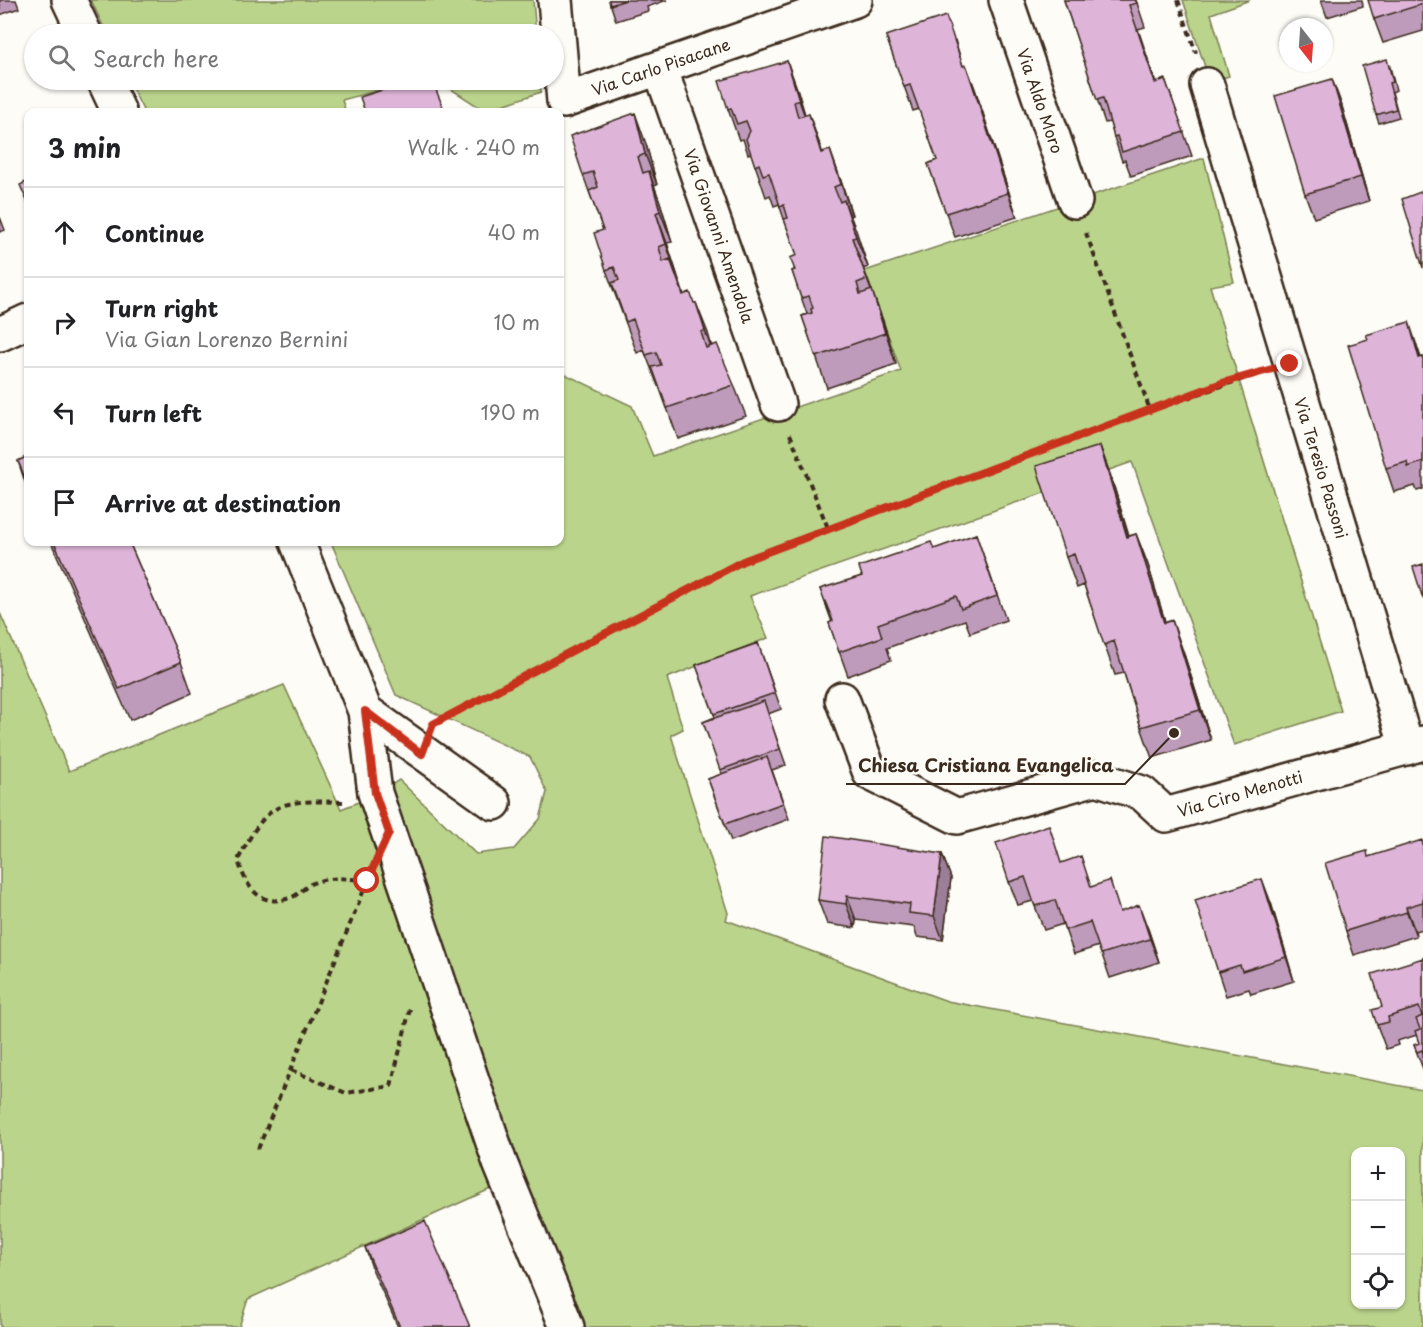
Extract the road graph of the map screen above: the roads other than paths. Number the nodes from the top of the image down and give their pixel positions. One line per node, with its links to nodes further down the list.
1 (69, 0): 5 (street)
2 (555, 0): 6 (street, Via Carlo Pisacane)
3 (855, 0): 7 (street, Via Carlo Pisacane)
4 (1006, 0): 12 (street, Via Aldo Moro)
5 (80, 24)
6 (557, 24)
7 (660, 68): 10 (street, Via Carlo Pisacane); 15 (street, Via Giovanni Amendola)
8 (1207, 85): 19 (street, Via Teresio Passoni)
9 (109, 90): 11 (street)
10 (563, 90)
11 (117, 108)
12 (1075, 201)
13 (24, 323): 14 (street)
14 (0, 334)
15 (778, 404)
16 (299, 546): 18 (street)
17 (842, 699): 19 (street, Via Ciro Menotti)
18 (365, 711): 20 (street); 21 (street)
19 (1415, 745)
20 (494, 803)
21 (567, 1327)

